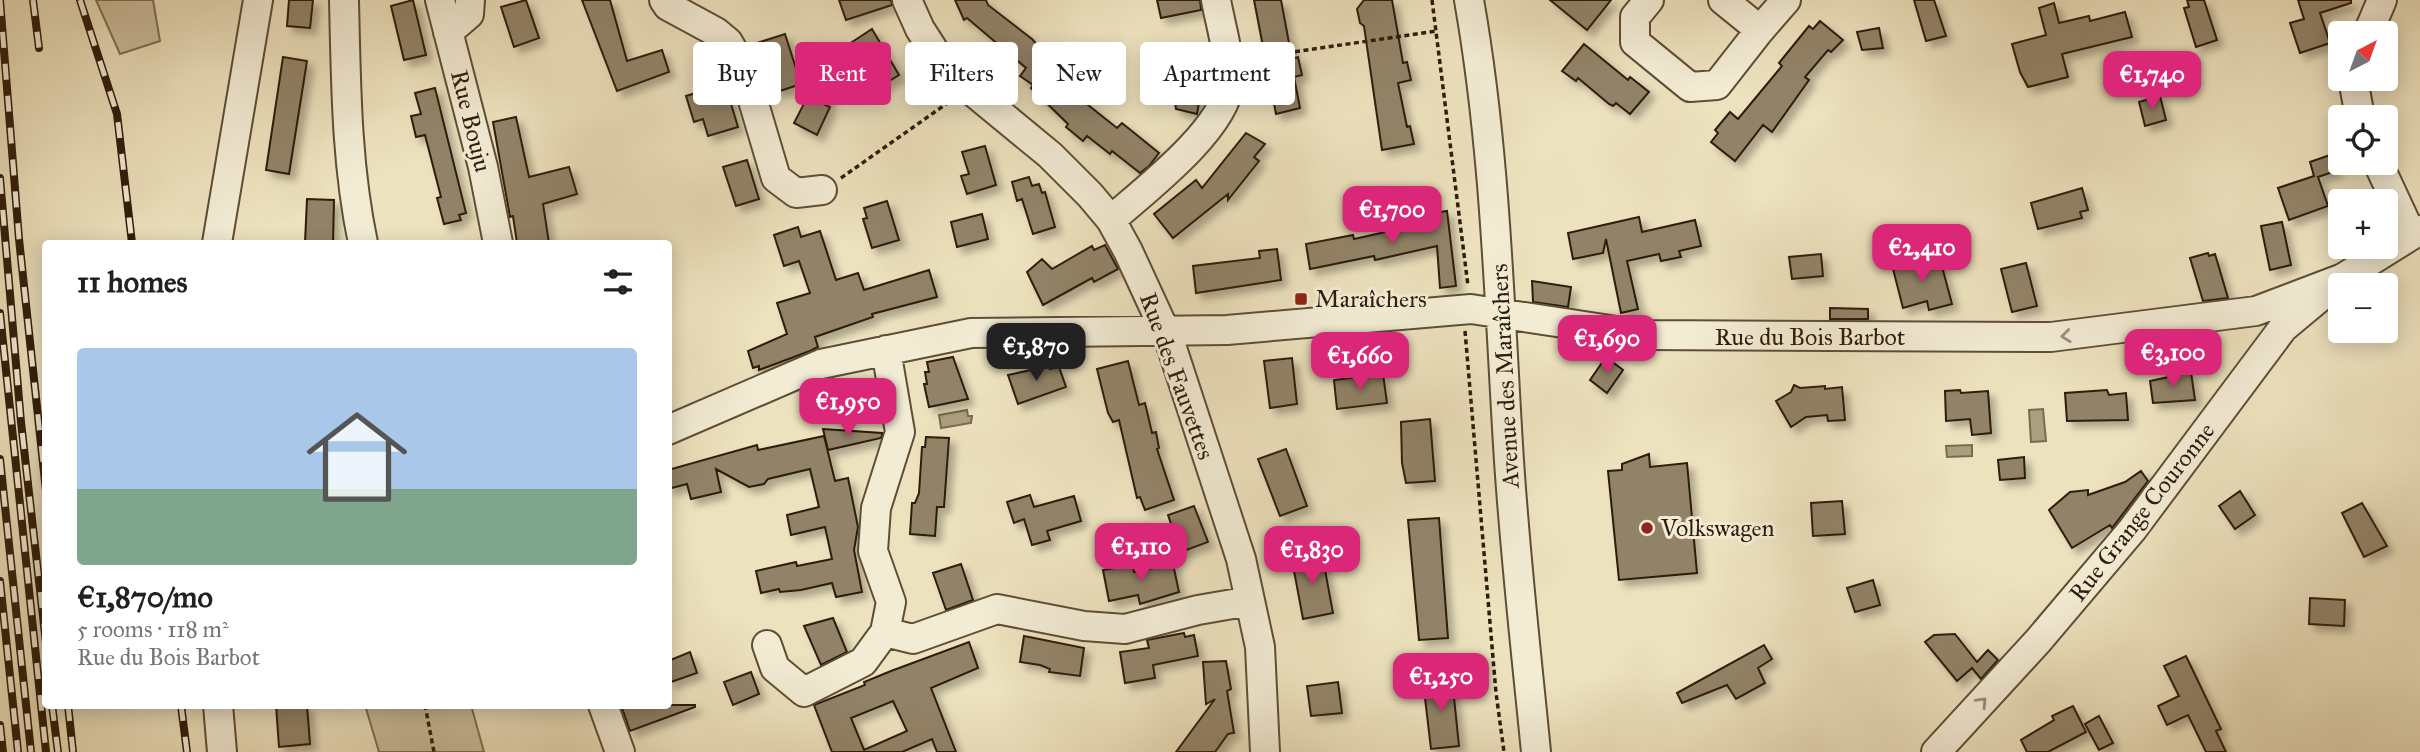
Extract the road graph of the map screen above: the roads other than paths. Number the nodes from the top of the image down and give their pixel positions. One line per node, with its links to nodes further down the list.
1 (258, 0): 20 (street)
2 (344, 0): 21 (street)
3 (440, 0): 15 (street, Rue Bouju)
4 (470, 0): 15 (street)
5 (664, 0): 17 (street)
6 (907, 0): 18 (street, Rue des Fauvettes)
7 (1216, 0): 18 (street)
8 (1469, 0): 27 (street, Avenue des Maraîchers)
9 (1649, 0): 14 (street)
10 (1723, 0): 14 (street)
11 (1786, 0): 14 (street)
12 (2382, 0): 13 (street)
13 (2373, 21)
14 (1760, 30)
15 (448, 32): 22 (street, Rue Bouju)
16 (2384, 175): 19 (street)
17 (822, 190)
18 (1111, 220): 29 (street, Rue des Fauvettes)
19 (2415, 232): 23 (street, Rue Grange Couronne)
20 (218, 240)
21 (362, 240)
22 (497, 240)
23 (2351, 273)
24 (2328, 284): 26 (street, Rue du Bois Barbot)
25 (2328, 290): 28 (street, Rue Grange Couronne)
26 (2256, 311): 27 (street, Rue du Bois Barbot, one-way to 27); 28 (street)
27 (1503, 312): 29 (street, Rue du Bois Barbot); 40 (street, Avenue des Maraîchers)
28 (2283, 328): 41 (street, Rue Grange Couronne, one-way to 28)
29 (1165, 330): 30 (street, Rue du Bois Barbot); 32 (street, Rue des Fauvettes)
30 (886, 350): 31 (street, Rue du Bois Barbot); 33 (street)
31 (672, 428)
32 (1250, 601): 33 (street); 39 (street, Rue des Fauvettes)
33 (886, 632): 34 (street)
34 (767, 645)
35 (218, 709): 37 (street)
36 (604, 709): 38 (street)
37 (222, 752)
38 (620, 752)
39 (1265, 752)
40 (1536, 752)
41 (1936, 752)

